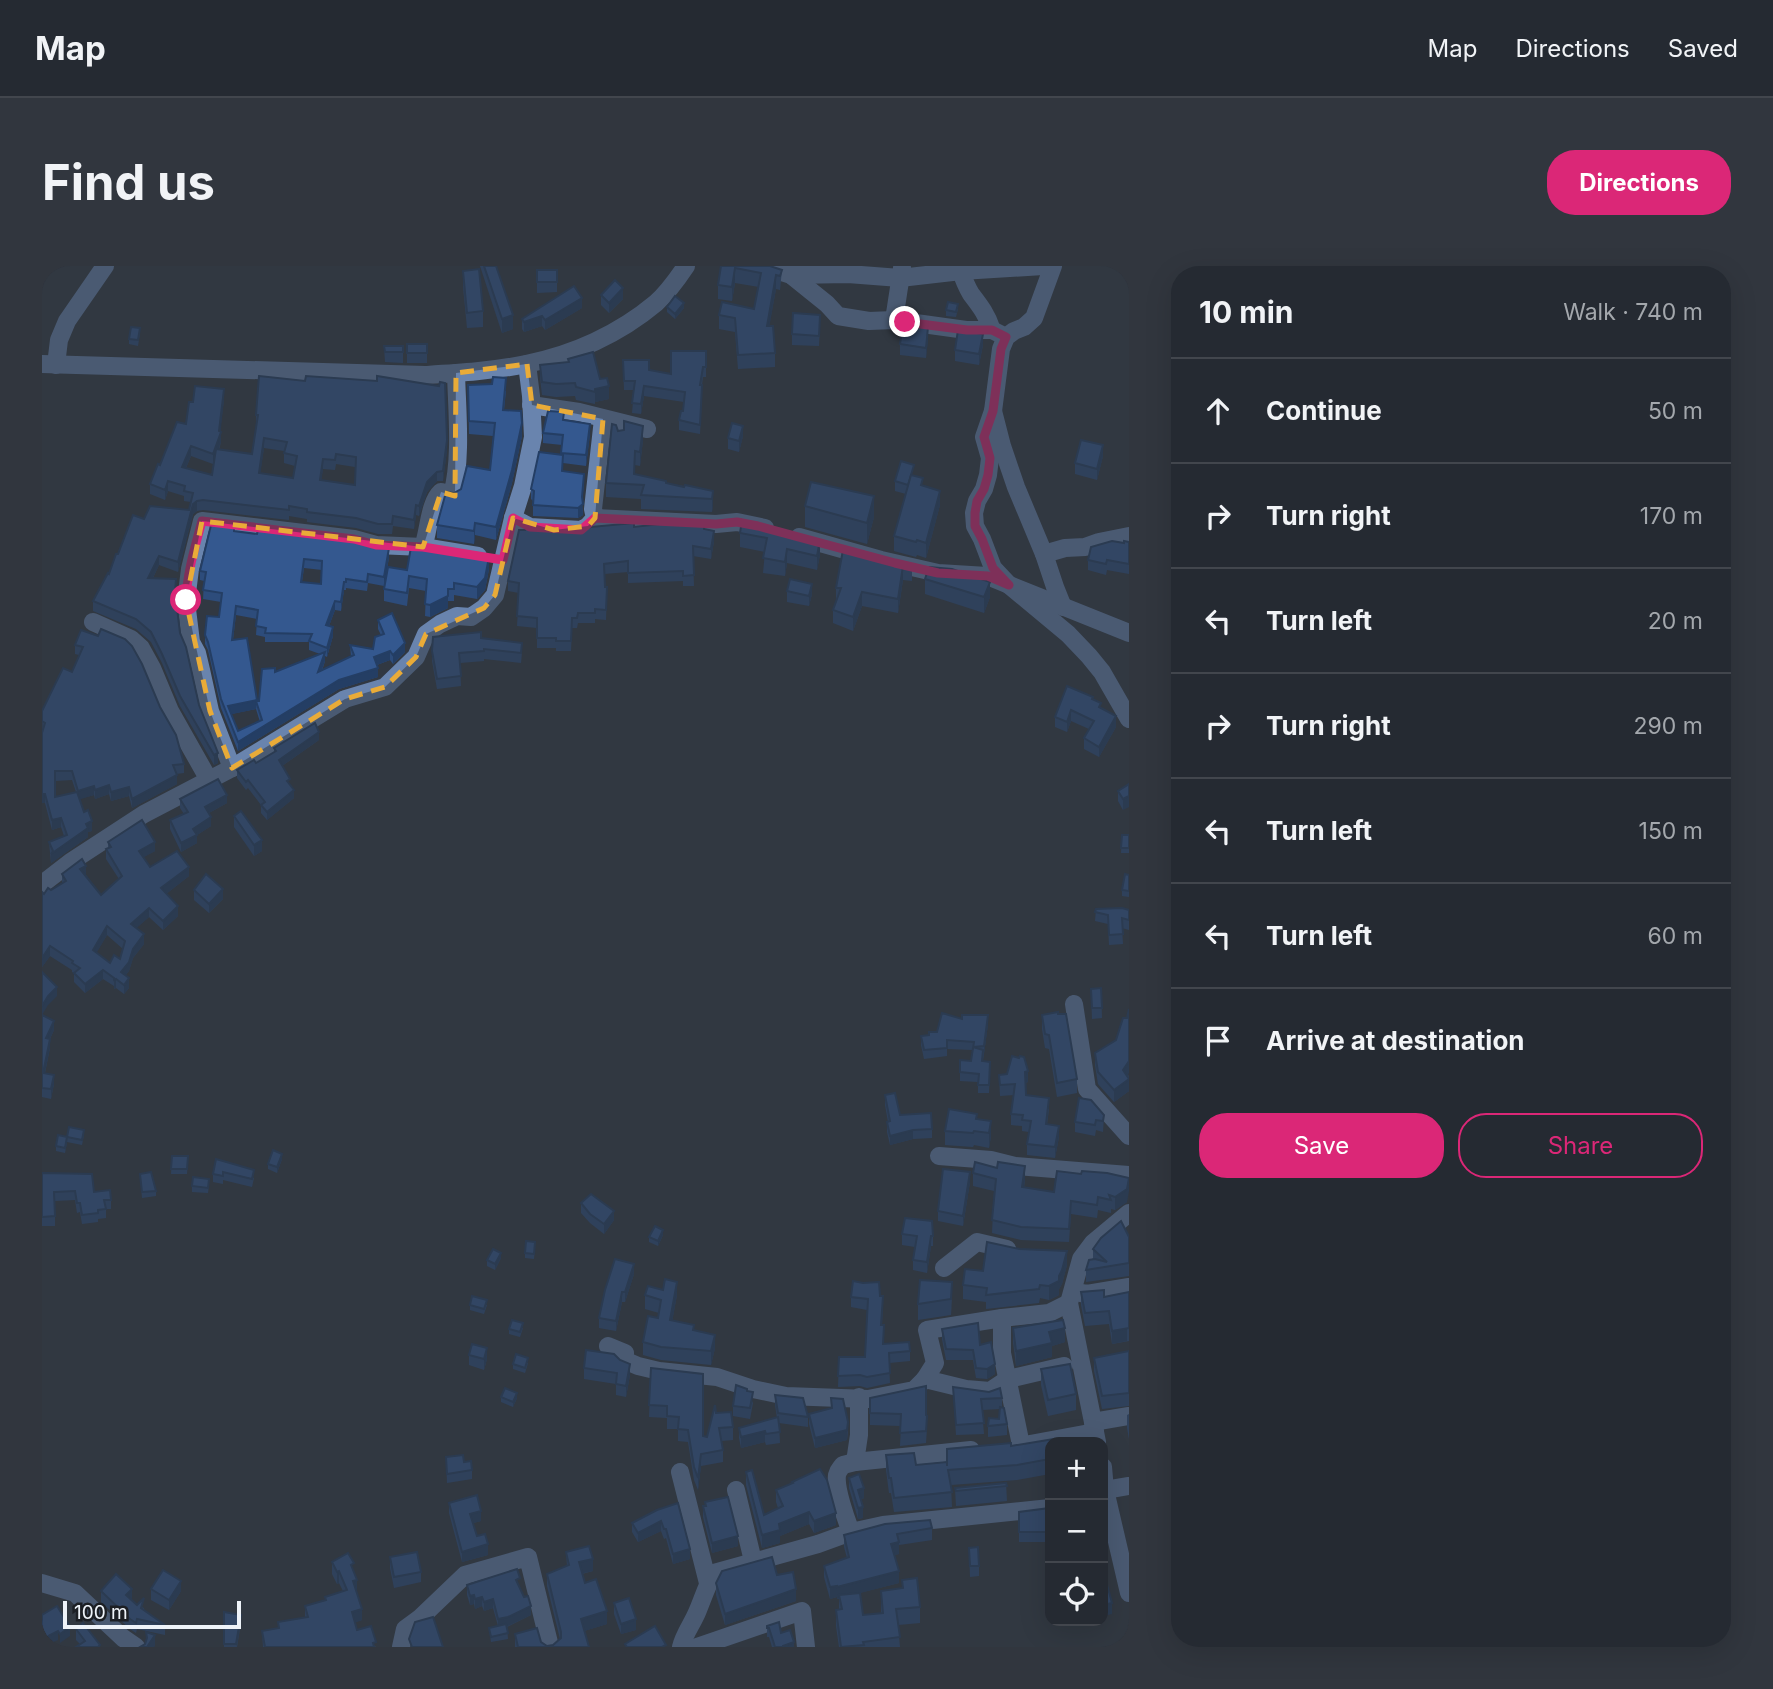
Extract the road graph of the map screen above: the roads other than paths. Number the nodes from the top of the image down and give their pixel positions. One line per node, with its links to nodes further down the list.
1 (105, 266): 12 (street)
2 (686, 266): 11 (street)
3 (762, 266): 8 (street)
4 (1043, 266): 6 (street)
5 (1053, 266): 10 (street)
6 (960, 269): 7 (street); 10 (street)
7 (901, 272): 8 (street); 9 (street)
8 (791, 275): 9 (street)
9 (894, 320): 10 (street)
10 (999, 334): 15 (street)
11 (527, 364): 13 (street); 14 (street)
12 (49, 365): 13 (street)
13 (456, 373): 21 (street)
14 (531, 405): 16 (street); 18 (street)
15 (993, 411): 22 (street); 24 (street)
16 (603, 419): 17 (street); 19 (street)
17 (647, 429)
18 (513, 518): 19 (street); 23 (street)
19 (595, 518): 24 (street)
20 (1129, 536): 22 (street)
21 (423, 547): 23 (street); 29 (street)
22 (1044, 554): 25 (street)
23 (503, 560): 29 (street)
24 (1009, 585): 25 (street); 28 (street)
25 (1063, 607): 27 (street)
26 (93, 622): 30 (street)
27 (1129, 633)
28 (1129, 719)
29 (232, 768): 30 (street)
30 (209, 780): 31 (street)
31 (42, 884)
32 (1074, 1004): 33 (street)
33 (1129, 1136)
34 (939, 1156): 35 (street)
35 (1129, 1175)
36 (1129, 1213): 40 (street)
37 (1020, 1251): 38 (street)
38 (944, 1268)
39 (1129, 1287): 40 (street)
40 (1069, 1297): 41 (street); 43 (street)
41 (1002, 1318): 44 (street); 45 (street)
42 (608, 1346): 46 (street)
43 (1087, 1361): 45 (street); 48 (street)
44 (925, 1379): 45 (street); 46 (street)
45 (1008, 1379): 49 (street)
46 (859, 1397): 50 (street)
47 (1129, 1416): 48 (street)
48 (1095, 1432): 49 (street)
49 (1007, 1447): 50 (street)
50 (855, 1462): 57 (street)
51 (680, 1472): 60 (street)
52 (1129, 1486): 54 (street)
53 (736, 1490): 58 (street)
54 (1108, 1492)
55 (1106, 1500): 61 (street)
56 (1045, 1509): 57 (street)
57 (851, 1532): 58 (street)
58 (753, 1562): 60 (street)
59 (42, 1583): 63 (street)
60 (708, 1583): 66 (street)
61 (1129, 1593)
62 (732, 1641): 67 (street); 68 (street)
63 (136, 1647)
64 (401, 1647): 65 (street)
65 (550, 1647)
66 (681, 1647)
67 (697, 1647)
68 (806, 1647)

